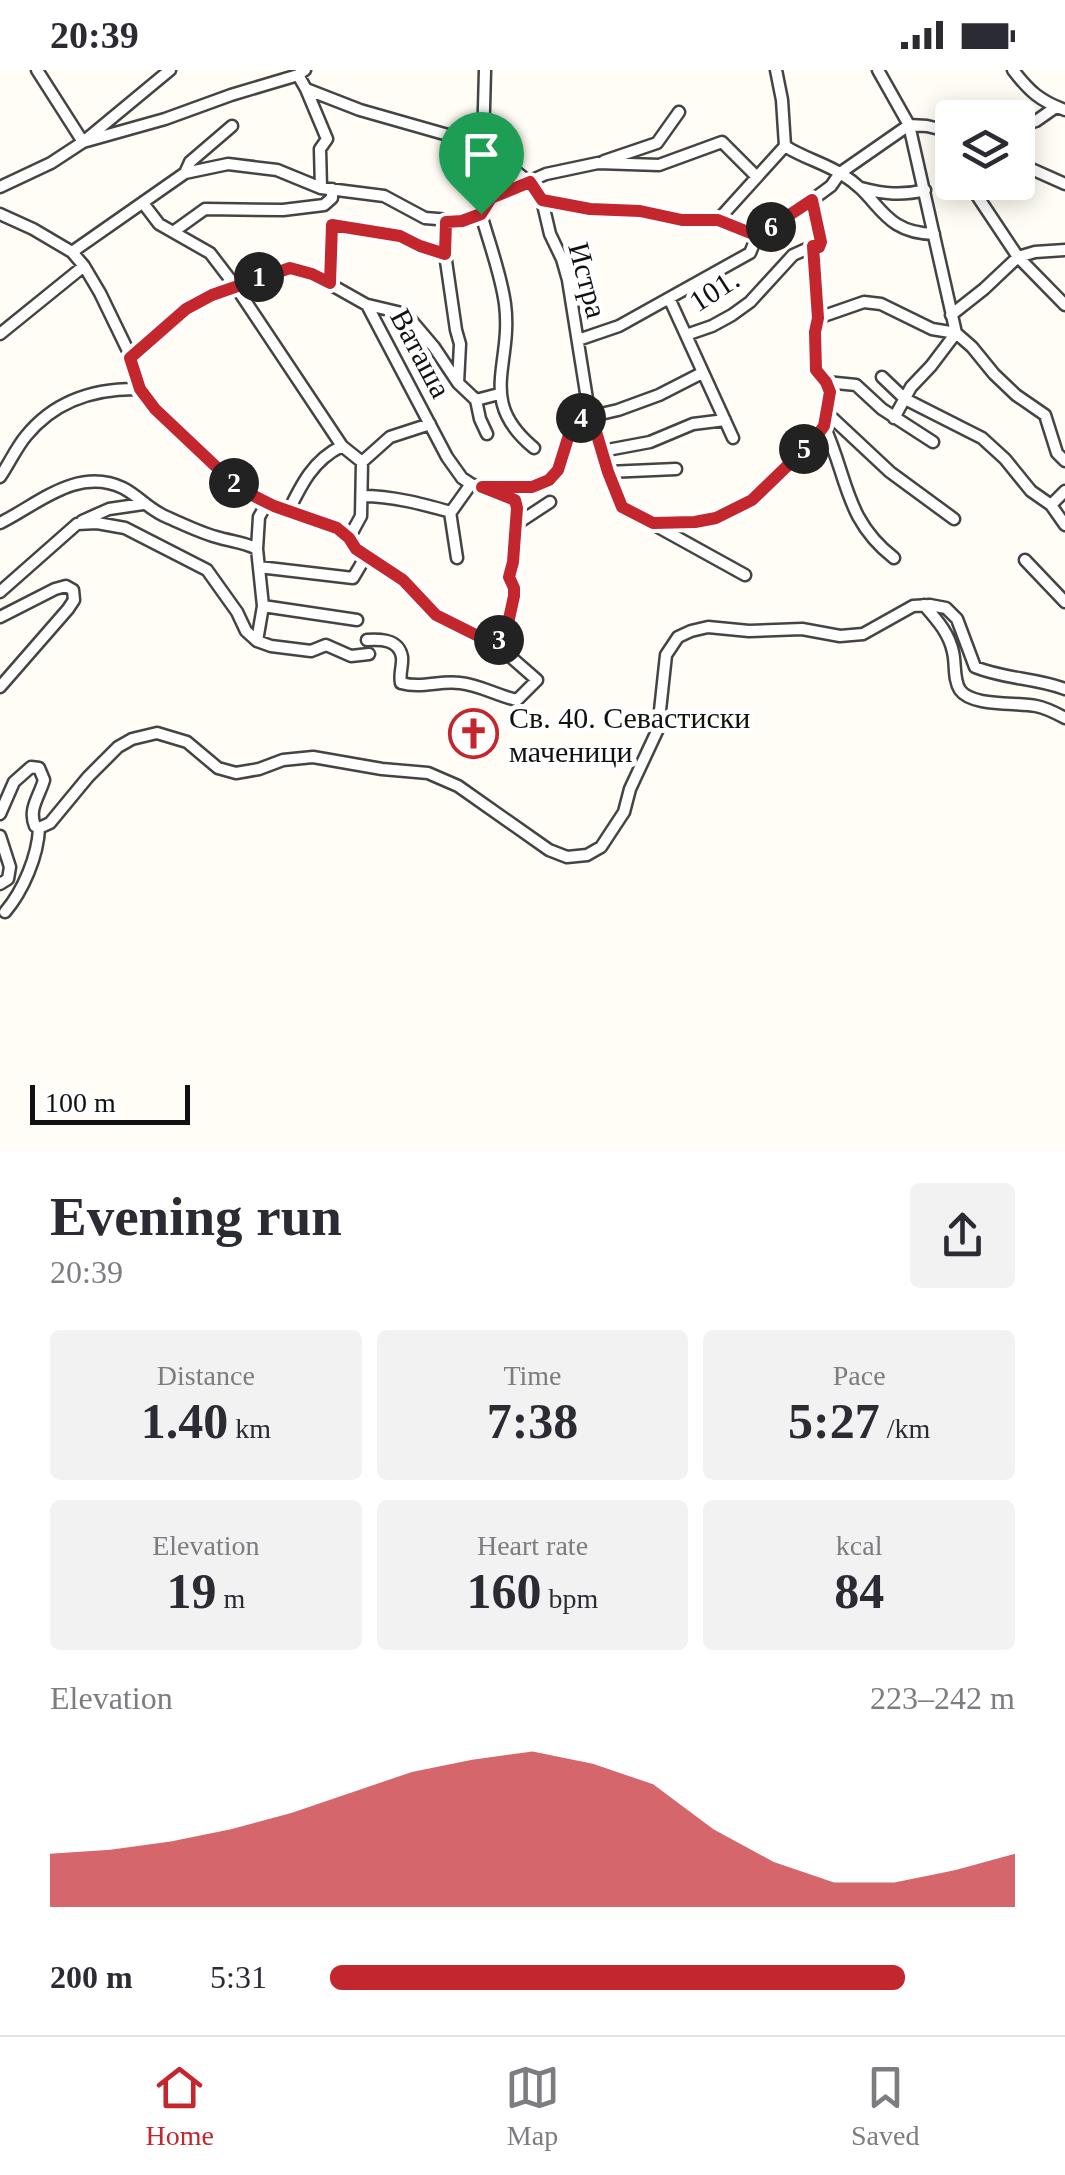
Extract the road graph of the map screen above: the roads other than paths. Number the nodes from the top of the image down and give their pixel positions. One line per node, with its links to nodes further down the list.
1 (37, 70): 15 (street)
2 (170, 70): 15 (street)
3 (484, 70): 16 (street)
4 (776, 70): 17 (street)
5 (878, 70): 13 (street)
6 (1013, 70): 9 (street)
7 (301, 72): 8 (street); 15 (street)
8 (306, 88): 16 (street, Истра); 26 (street)
9 (1061, 108): 11 (street)
10 (679, 112): 18 (street)
11 (1035, 121)
12 (232, 126): 20 (street)
13 (909, 126): 14 (street); 21 (street); 28 (street)
14 (935, 128)
15 (83, 142): 25 (street)
16 (483, 145): 23 (street, Истра)
17 (784, 146): 21 (street); 22 (street)
18 (598, 163): 22 (street); 23 (street)
19 (1035, 171): 24 (street)
20 (185, 173): 26 (street); 32 (street)
21 (840, 173): 27 (street); 30 (street)
22 (757, 177): 35 (street)
23 (530, 182): 29 (street, Истра); 34 (street)
24 (1065, 184)
25 (0, 187)
26 (326, 188): 36 (street); 37 (street)
27 (860, 188): 28 (street); 38 (street)
28 (925, 190): 38 (street)
29 (542, 200): 35 (street); 56 (street, Истра)
30 (812, 200): 39 (street); 40 (street)
31 (980, 200): 44 (street)
32 (143, 204): 37 (street); 42 (street)
33 (0, 214): 42 (street)
34 (481, 214): 36 (street); 63 (street)
35 (718, 220): 39 (street)
36 (446, 222): 43 (street)
37 (173, 232): 47 (street)
38 (934, 234): 51 (street)
39 (758, 236): 48 (street)
40 (813, 246): 52 (street); 55 (street, 101.)
41 (1065, 250): 44 (street)
42 (72, 252): 45 (street)
43 (445, 254): 46 (street); 61 (street)
44 (1018, 257): 49 (street); 51 (street)
45 (84, 266): 54 (street); 57 (street)
46 (330, 283): 47 (street, Ваташа); 50 (street, Ваташа)
47 (236, 287): 57 (street, Ваташа); 74 (street)
48 (669, 298): 55 (street); 56 (street)
49 (1064, 304)
50 (368, 305): 61 (street); 70 (street, Ваташа)
51 (951, 315): 53 (street)
52 (818, 318): 53 (street); 60 (street)
53 (956, 333): 64 (street); 77 (street)
54 (0, 334)
55 (686, 335): 58 (street)
56 (578, 340): 66 (street, Истра)
57 (130, 358): 62 (street)
58 (702, 373): 66 (street); 68 (street)
59 (882, 377): 64 (street)
60 (826, 382): 67 (street); 69 (street)
61 (458, 383): 65 (street)
62 (140, 389): 81 (street); 86 (street)
63 (499, 394): 65 (street); 75 (street)
64 (906, 399): 67 (street); 88 (street)
65 (476, 400): 71 (street)
66 (585, 417): 76 (street, Истра); 82 (street)
67 (894, 418): 73 (street)
68 (725, 420): 72 (street); 76 (street)
69 (826, 420): 91 (street); 93 (street); 101 (street)
70 (430, 424): 78 (street); 82 (street, Ваташа)
71 (487, 434)
72 (732, 438)
73 (933, 442)
74 (342, 446): 78 (street); 89 (street)
75 (534, 448)
76 (602, 451): 80 (street, Истра)
77 (1065, 461)
78 (362, 462): 84 (street)
79 (676, 469): 80 (street)
80 (608, 472): 93 (street, Истра)
81 (0, 477)
82 (477, 486): 90 (street); 92 (street, Ваташа)
83 (1065, 491): 88 (street)
84 (362, 496): 90 (street); 97 (street)
85 (550, 502): 92 (street)
86 (267, 503): 89 (street); 98 (street)
87 (142, 504): 94 (street); 95 (street); 98 (street)
88 (1051, 505): 96 (street)
89 (288, 512): 97 (street)
90 (450, 512): 100 (street)
91 (954, 520)
92 (518, 523): 113 (street)
93 (653, 523): 104 (street, Истра)
94 (0, 524)
95 (77, 524): 105 (street); 112 (street)
96 (1065, 525)
97 (349, 538): 99 (street)
98 (257, 549): 103 (street)
99 (366, 556): 103 (street); 113 (street)
100 (457, 558)
101 (894, 558)
102 (1025, 560): 106 (street)
103 (259, 567): 107 (street)
104 (744, 575)
105 (0, 592)
106 (1063, 597)
107 (263, 606): 110 (street); 112 (street)
108 (924, 606): 116 (street); 117 (street); 119 (street)
109 (0, 617): 115 (street)
110 (358, 620)
111 (366, 640): 113 (street)
112 (256, 641): 114 (street)
113 (496, 645)
114 (368, 654)
115 (0, 688)
116 (1065, 690)
117 (1065, 718)
118 (0, 814): 119 (street)
119 (39, 828): 122 (street)
120 (0, 836): 121 (street)
121 (4, 881): 122 (street)
122 (2, 914)

